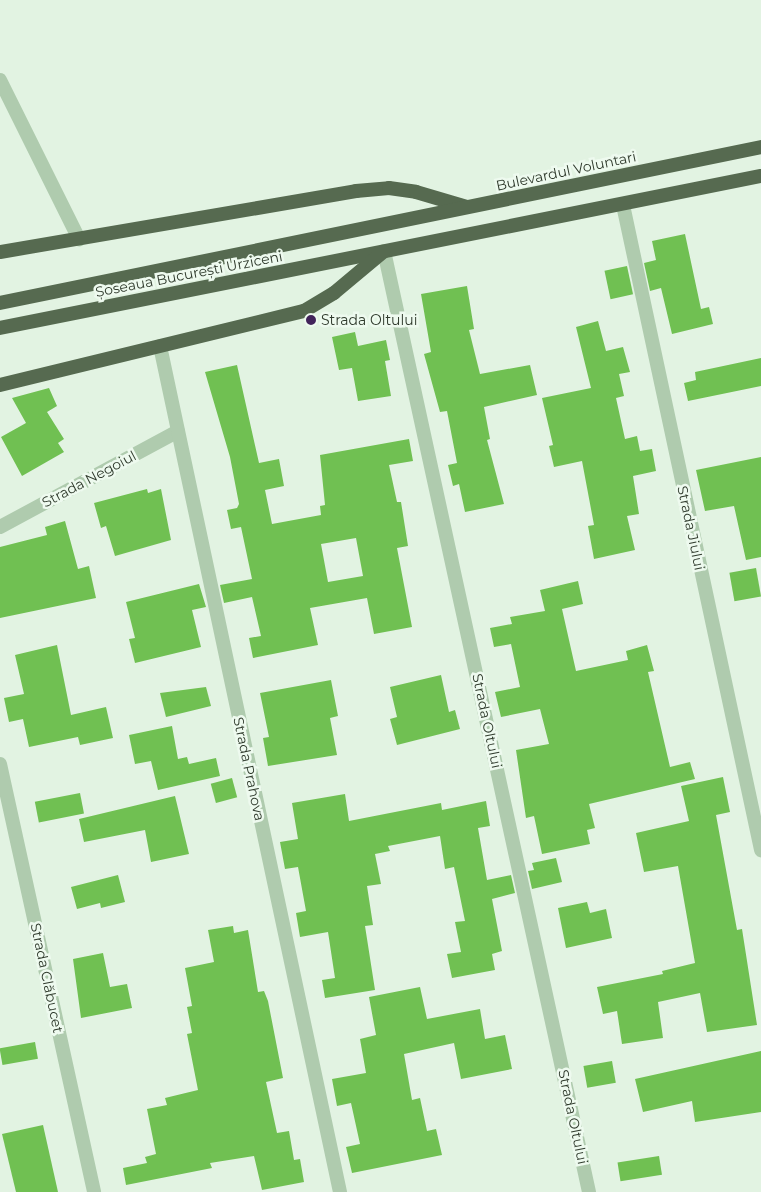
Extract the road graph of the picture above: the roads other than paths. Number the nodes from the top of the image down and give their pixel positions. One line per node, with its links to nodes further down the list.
1 (0, 80): 7 (street)
2 (761, 147): 5 (highway, Bulevardul Voluntari)
3 (761, 176): 4 (highway)
4 (623, 205): 8 (highway); 17 (street, Strada Jiului)
5 (470, 208): 6 (highway, Bulevardul Voluntari); 7 (highway)
6 (379, 227): 10 (highway, Șoseaua București Urziceni)
7 (79, 239): 9 (highway)
8 (384, 251): 11 (highway, Șoseaua București Urziceni); 12 (highway); 20 (street, Strada Oltului)
9 (0, 252)
10 (0, 303)
11 (0, 328)
12 (160, 346): 13 (highway); 14 (street, Strada Prahova)
13 (0, 385)
14 (178, 431): 15 (street, Strada Negoiul); 19 (street, Strada Prahova)
15 (0, 527)
16 (0, 764): 18 (street, Strada Clăbucet)
17 (761, 850)
18 (94, 1192)
19 (340, 1192)
20 (589, 1192)

